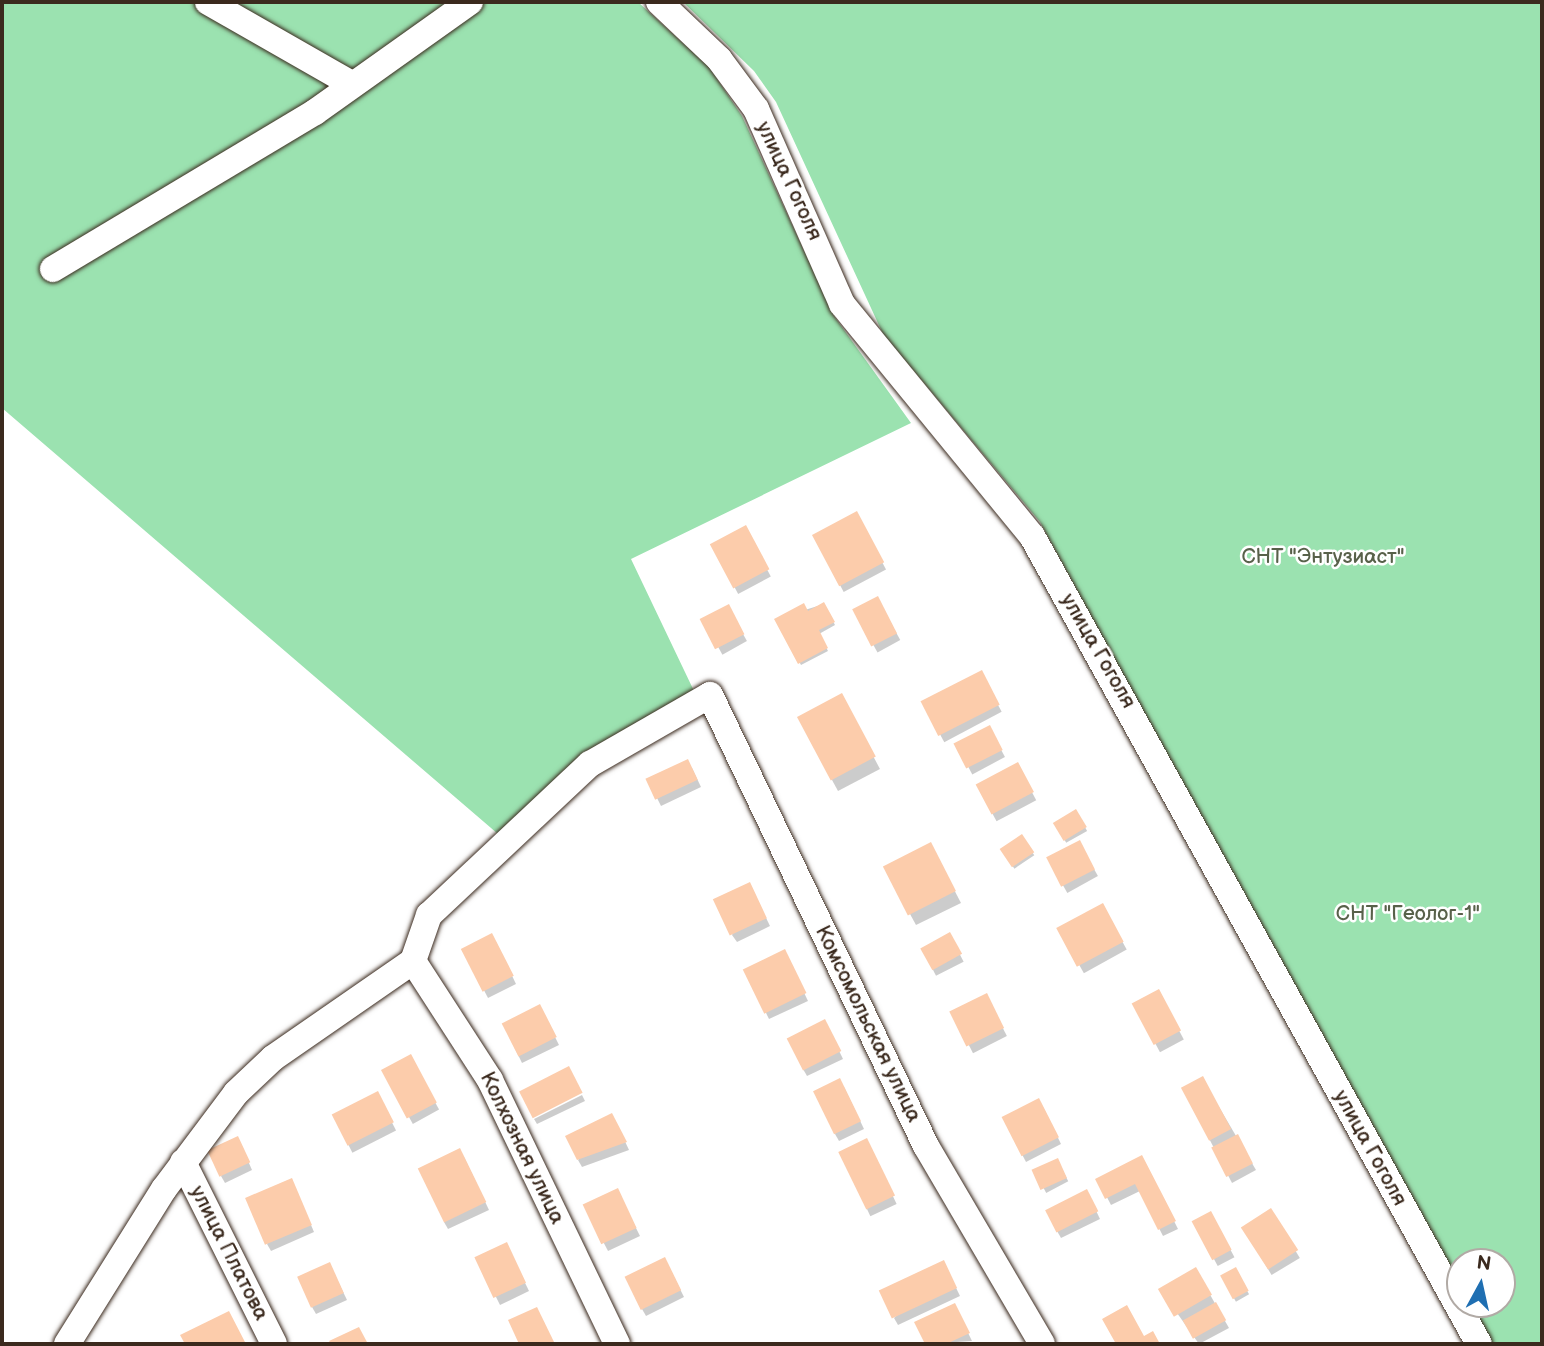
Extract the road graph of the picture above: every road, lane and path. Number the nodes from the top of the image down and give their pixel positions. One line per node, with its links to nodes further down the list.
1 (208, 2): 4 (street)
2 (470, 2): 4 (street)
3 (659, 2): 12 (street, улица Гоголя)
4 (352, 84): 5 (street)
5 (53, 269)
6 (413, 961): 7 (street); 10 (street, Колхозная улица); 11 (street, Комсомольская улица)
7 (183, 1162): 8 (street); 9 (street, улица Платова)
8 (66, 1344)
9 (274, 1344)
10 (617, 1344)
11 (1042, 1344)
12 (1479, 1344)

